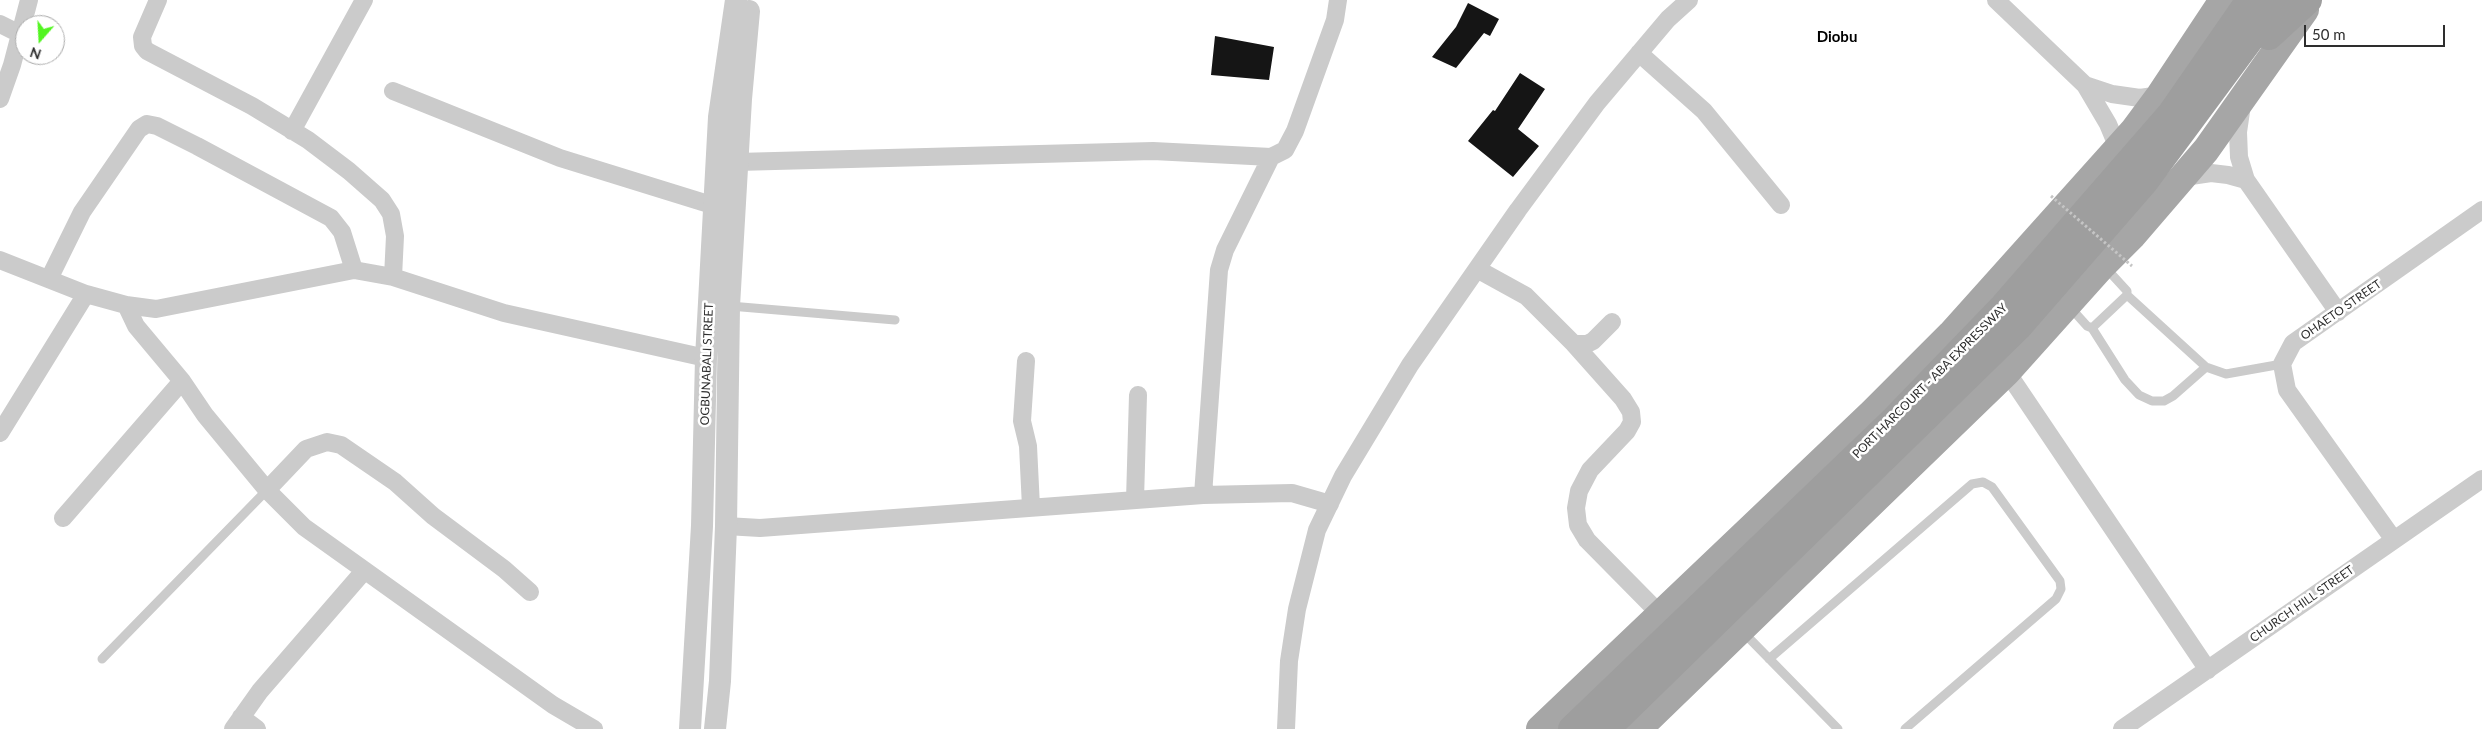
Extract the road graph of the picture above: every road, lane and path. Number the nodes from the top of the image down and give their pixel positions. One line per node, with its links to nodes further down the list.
1 (29, 0): 15 (street)
2 (158, 0): 26 (street)
3 (364, 0): 26 (street)
4 (736, 0): 34 (street, OGBUNABALI STREET)
5 (752, 0): 29 (street, OGBUNABALI STREET)
6 (1338, 0): 28 (street)
7 (1689, 0): 19 (street)
8 (1996, 0): 21 (street)
9 (2223, 0): 25 (main road)
10 (2236, 0): 25 (highway)
11 (2250, 0): 25 (highway, PORT HARCOURT - ABA EXPRESSWAY)
12 (2279, 0): 20 (highway, PORT HARCOURT - ABA EXPRESSWAY)
13 (2308, 0): 20 (highway)
14 (2312, 0): 24 (main road)
15 (25, 15)
16 (0, 24): 17 (street)
17 (15, 32)
18 (15, 50): 23 (street)
19 (1639, 53): 33 (street); 39 (street)
20 (2226, 75): 85 (highway, PORT HARCOURT - ABA EXPRESSWAY)
21 (2085, 86): 25 (street); 27 (street)
22 (393, 91): 34 (street)
23 (0, 99)
24 (2242, 101): 30 (main road); 31 (street)
25 (2166, 105): 27 (main road); 84 (highway, PORT HARCOURT - ABA EXPRESSWAY)
26 (292, 131): 41 (street)
27 (2118, 148): 72 (main road)
28 (1271, 157): 29 (street); 63 (street)
29 (738, 162): 46 (street, OGBUNABALI STREET)
30 (2184, 177): 31 (street); 37 (main road)
31 (2246, 180): 48 (street)
32 (2051, 196): 38 (path, bridge)
33 (1781, 205)
34 (714, 206): 53 (street, OGBUNABALI STREET)
35 (2482, 210): 48 (street, OHAETO STREET)
36 (0, 260): 42 (street)
37 (2103, 265): 44 (lane); 47 (main road)
38 (2132, 266)
39 (1477, 268): 52 (street); 65 (street)
40 (354, 270): 41 (street); 42 (street); 45 (street)
41 (393, 277): 53 (street)
42 (49, 280): 43 (street)
43 (86, 294): 45 (street); 60 (street)
44 (2127, 294): 51 (lane); 56 (lane)
45 (126, 305): 58 (street)
46 (729, 306): 49 (lane); 68 (street, OGBUNABALI STREET)
47 (2069, 306): 51 (lane); 57 (main road)
48 (2338, 312): 55 (street, OHAETO STREET)
49 (895, 320)
50 (1612, 322): 52 (street)
51 (2092, 328): 56 (lane)
52 (1574, 344): 72 (street)
53 (706, 358): 80 (street, OGBUNABALI STREET)
54 (1026, 361): 66 (street)
55 (2282, 364): 56 (lane); 69 (street)
56 (2206, 368)
57 (2006, 372): 73 (main road); 76 (street)
58 (182, 381): 62 (street); 67 (street)
59 (1138, 395): 64 (street)
60 (0, 433)
61 (2482, 479): 69 (street, CHURCH HILL STREET)
62 (267, 490): 70 (street); 71 (street); 74 (lane)
63 (1203, 495): 64 (street); 65 (street)
64 (1135, 500): 66 (street)
65 (1330, 504): 82 (street)
66 (1031, 507): 68 (street)
67 (63, 518)
68 (726, 526): 81 (street, OGBUNABALI STREET)
69 (2394, 540): 76 (street, CHURCH HILL STREET)
70 (364, 571): 77 (street); 79 (street)
71 (530, 592)
72 (1661, 615): 83 (main road)
73 (1741, 630): 75 (lane); 86 (main road)
74 (102, 659)
75 (1769, 659): 87 (lane); 88 (lane)
76 (2208, 670): 89 (street, CHURCH HILL STREET)
77 (237, 723): 78 (street)
78 (257, 729)
79 (594, 729)
80 (690, 729)
81 (715, 729)
82 (1286, 729)
83 (1540, 729)
84 (1572, 729)
85 (1606, 729)
86 (1638, 729)
87 (1838, 729)
88 (1905, 729)
89 (2122, 729)

